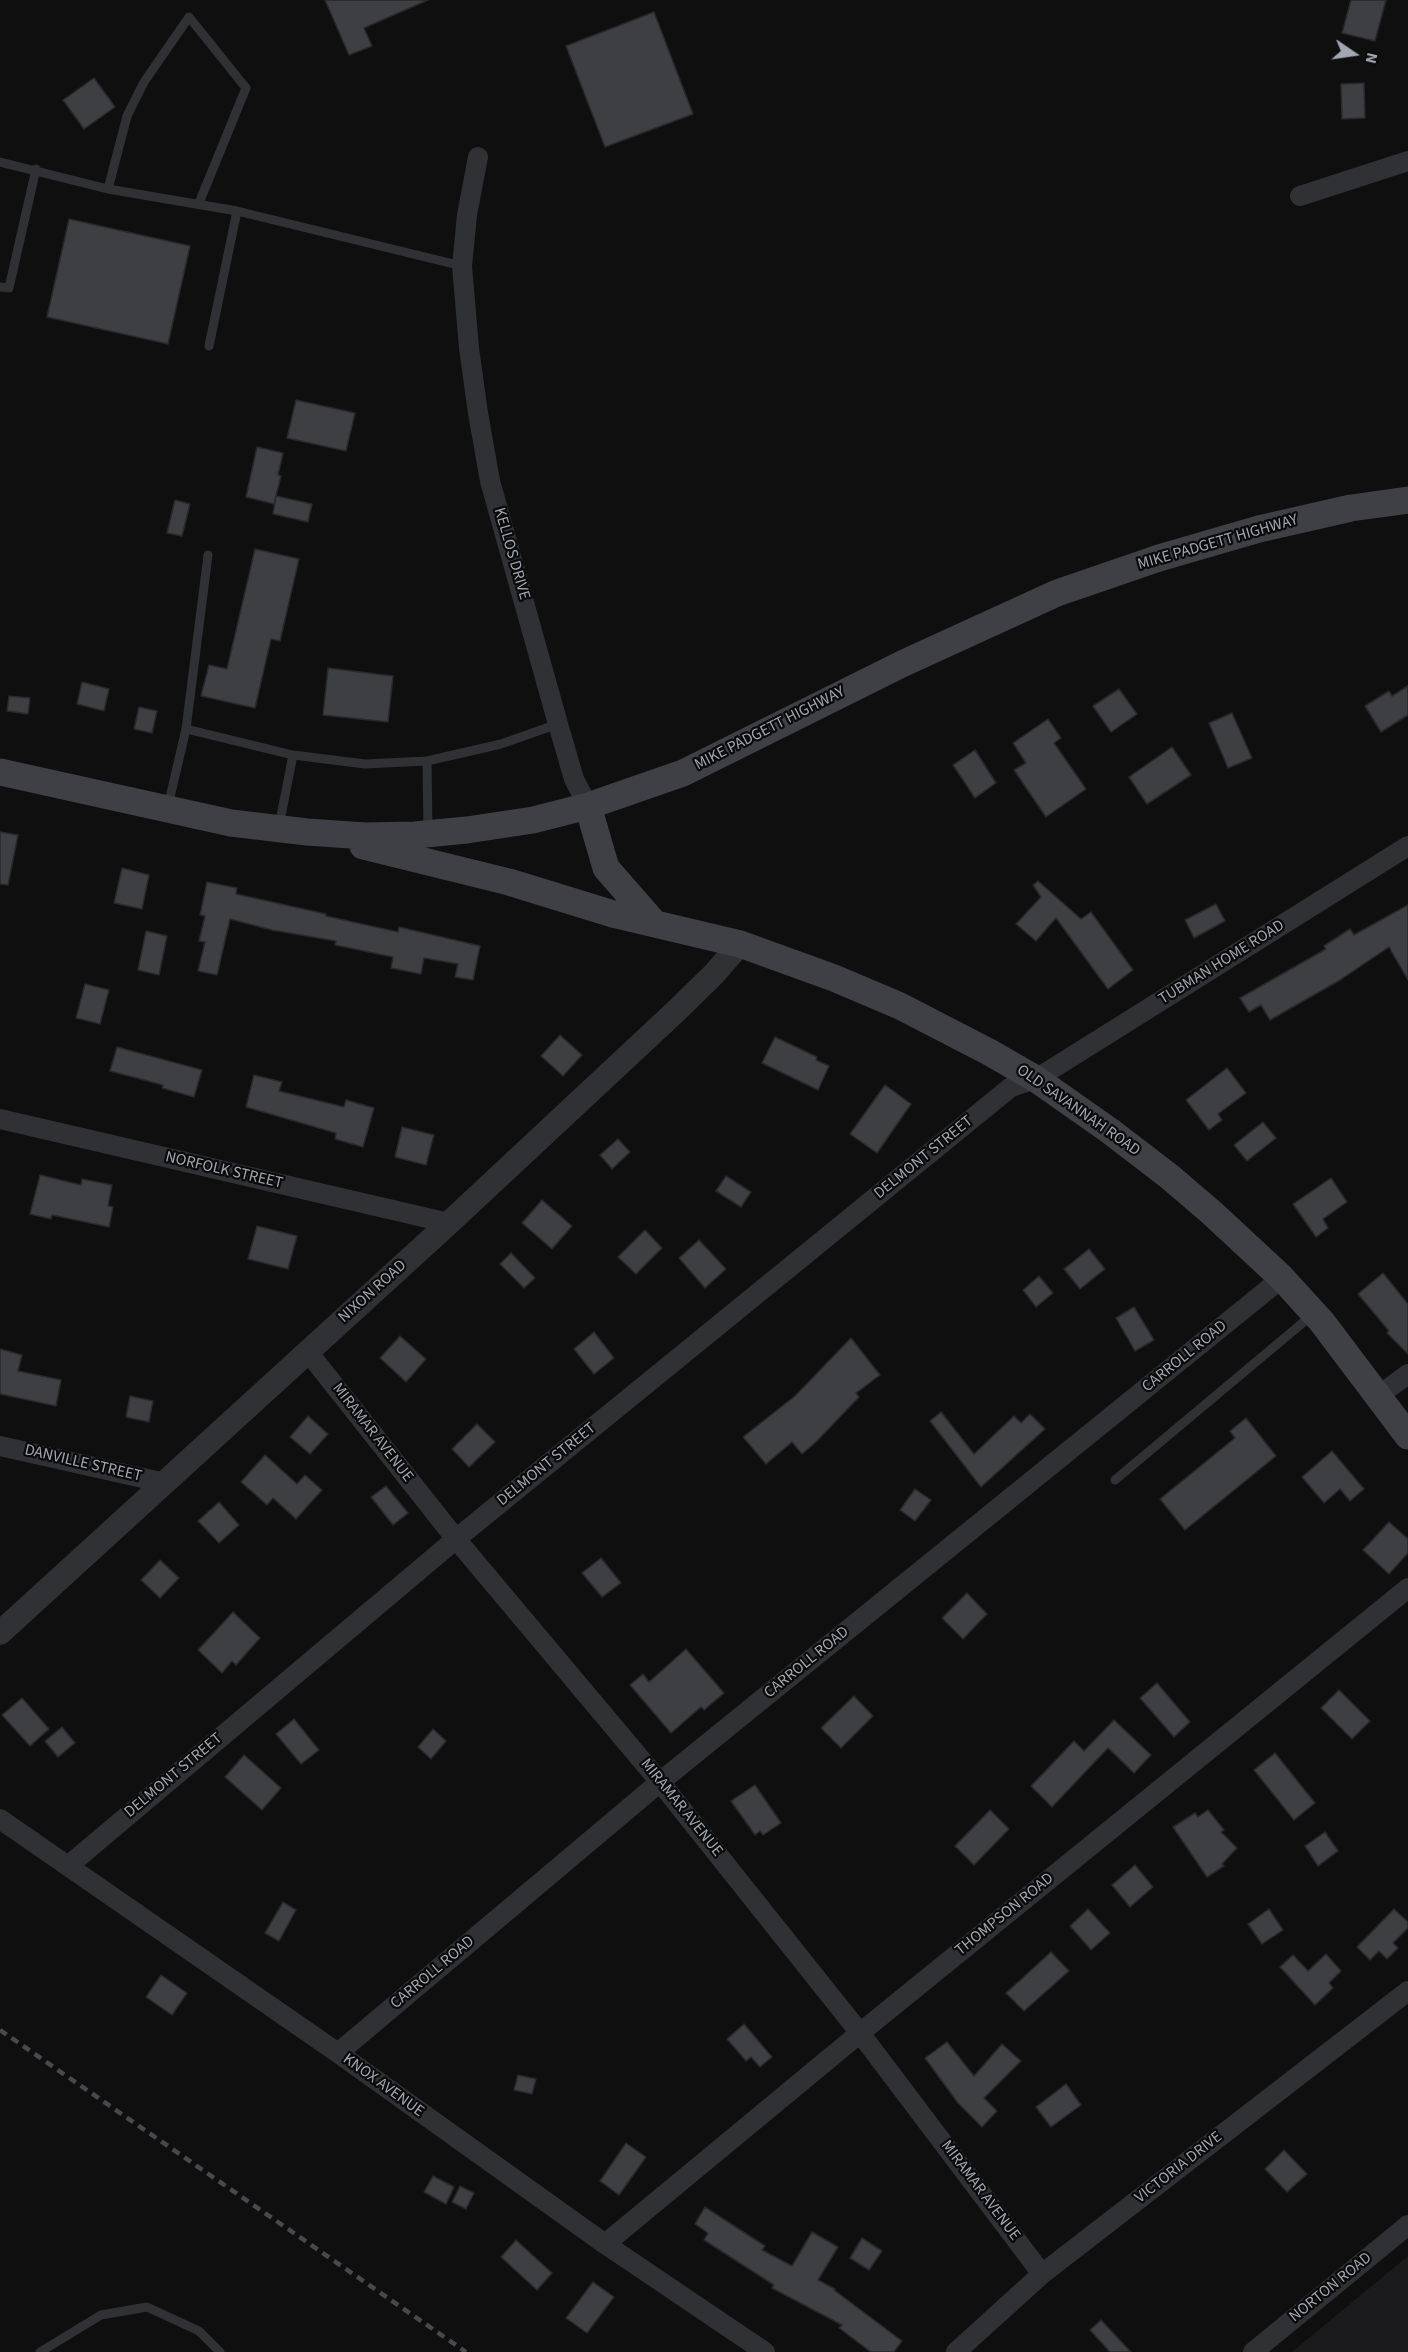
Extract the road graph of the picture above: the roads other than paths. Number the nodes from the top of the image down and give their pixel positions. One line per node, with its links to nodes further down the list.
1 (478, 157): 9 (street, KELLOS DRIVE)
2 (1408, 161): 6 (street)
3 (0, 162): 4 (lane)
4 (36, 169): 5 (lane); 10 (lane)
5 (108, 189): 7 (lane); 7 (lane)
6 (1300, 196)
7 (200, 203): 8 (lane)
8 (237, 211): 9 (lane); 11 (lane)
9 (462, 267): 14 (street, KELLOS DRIVE)
10 (0, 286)
11 (209, 346)
12 (1408, 500): 19 (main road, MIKE PADGETT HIGHWAY)
13 (208, 555): 15 (lane)
14 (558, 724): 17 (lane); 19 (street, KELLOS DRIVE)
15 (186, 729): 16 (lane); 20 (lane)
16 (294, 755): 17 (lane); 21 (lane)
17 (427, 760): 23 (lane)
18 (0, 772): 20 (main road, MIKE PADGETT HIGHWAY)
19 (588, 806): 23 (main road, MIKE PADGETT HIGHWAY); 25 (main road, KELLOS DRIVE)
20 (167, 808): 21 (main road, MIKE PADGETT HIGHWAY)
21 (278, 829): 22 (main road, MIKE PADGETT HIGHWAY)
22 (307, 832): 23 (main road, MIKE PADGETT HIGHWAY); 25 (main road, OLD SAVANNAH ROAD)
23 (428, 834)
24 (1408, 846): 27 (street, TUBMAN HOME ROAD)
25 (654, 923): 26 (main road, OLD SAVANNAH ROAD)
26 (740, 944): 27 (main road, OLD SAVANNAH ROAD); 29 (street, NIXON ROAD)
27 (1036, 1079): 30 (main road, OLD SAVANNAH ROAD); 39 (street, DELMONT STREET)
28 (0, 1119): 29 (street, NORFOLK STREET)
29 (448, 1223): 32 (street, NIXON ROAD)
30 (1282, 1278): 31 (main road, OLD SAVANNAH ROAD); 42 (street, CARROLL ROAD)
31 (1313, 1313): 34 (main road, OLD SAVANNAH ROAD); 37 (lane)
32 (308, 1352): 38 (street, NIXON ROAD); 39 (street, MIRAMAR AVENUE)
33 (1408, 1374): 34 (street)
34 (1378, 1396): 35 (main road, OLD SAVANNAH ROAD)
35 (1408, 1436)
36 (0, 1446): 38 (street, DANVILLE STREET)
37 (1115, 1480)
38 (165, 1483): 41 (street, NIXON ROAD)
39 (456, 1539): 42 (street, MIRAMAR AVENUE); 44 (street, DELMONT STREET)
40 (1408, 1588): 46 (street, THOMPSON ROAD)
41 (0, 1633)
42 (660, 1782): 46 (street, MIRAMAR AVENUE); 47 (street, CARROLL ROAD)
43 (0, 1819): 44 (street, KNOX AVENUE)
44 (68, 1866): 47 (street, KNOX AVENUE)
45 (1408, 1991): 50 (street, VICTORIA DRIVE)
46 (860, 2032): 49 (street, THOMPSON ROAD); 50 (street, MIRAMAR AVENUE)
47 (338, 2054): 49 (street, KNOX AVENUE)
48 (1408, 2225): 55 (street, NORTON ROAD)
49 (605, 2244): 53 (street, KNOX AVENUE)
50 (1042, 2274): 54 (street, VICTORIA DRIVE)
51 (40, 2352): 52 (lane)
52 (220, 2352)
53 (765, 2352)
54 (956, 2352)
55 (1253, 2352)

